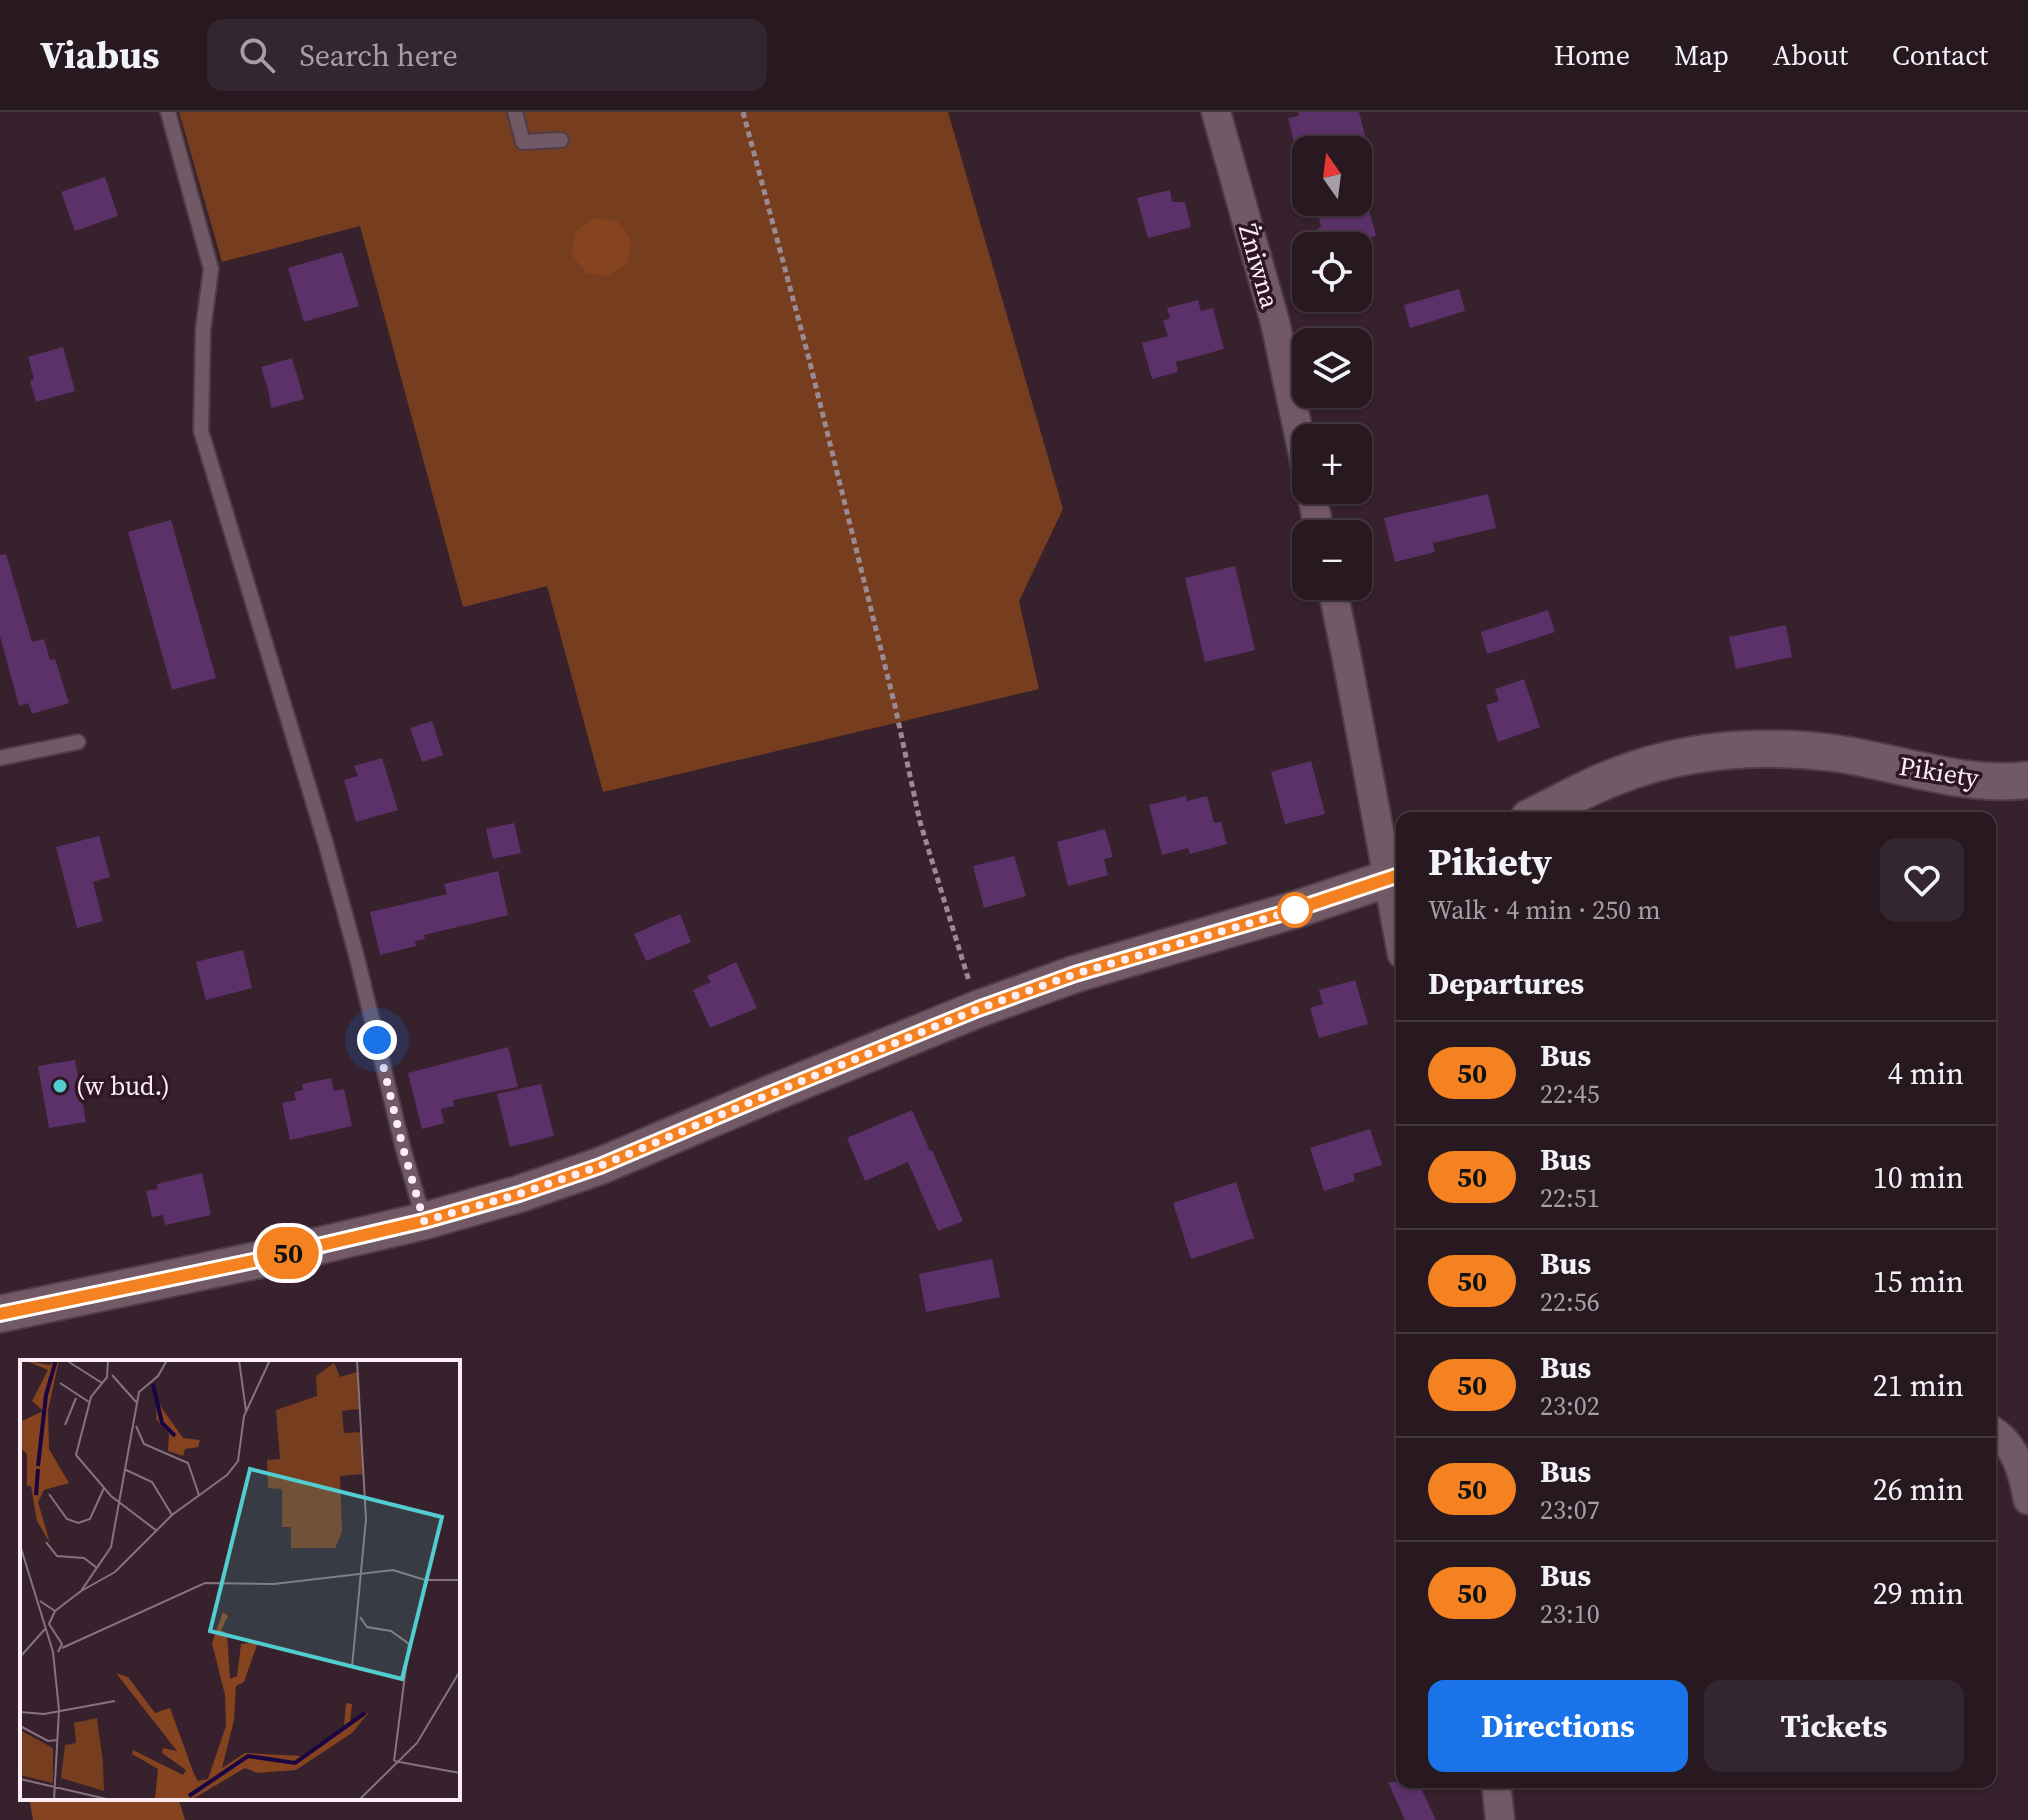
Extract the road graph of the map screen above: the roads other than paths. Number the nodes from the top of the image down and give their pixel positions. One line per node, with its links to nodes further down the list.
1 (168, 112): 12 (lane)
2 (515, 112): 4 (lane)
3 (1216, 112): 5 (street, Żniwna)
4 (561, 140)
5 (1297, 424)
6 (1335, 600): 11 (street)
7 (78, 742): 8 (lane)
8 (0, 758)
9 (2028, 780): 10 (street, Pikiety)
10 (1542, 812)
11 (1395, 877): 12 (street)
12 (424, 1221): 13 (street)
13 (0, 1314)
14 (1996, 1433): 15 (street)
15 (2028, 1500)
16 (1497, 1788): 17 (street)
17 (1500, 1820)

